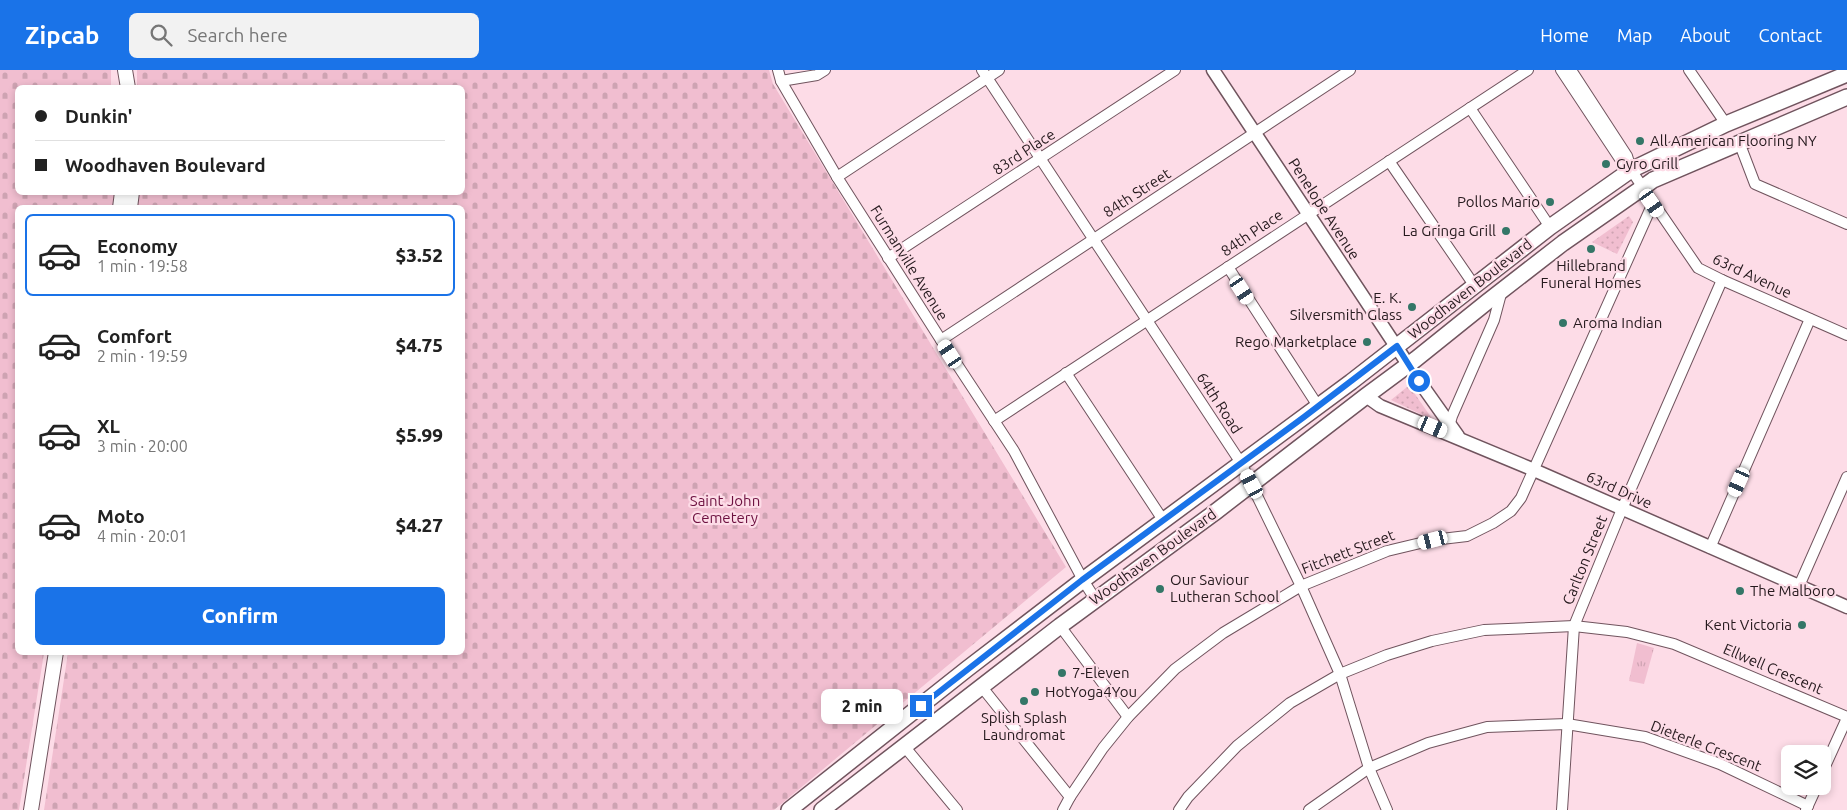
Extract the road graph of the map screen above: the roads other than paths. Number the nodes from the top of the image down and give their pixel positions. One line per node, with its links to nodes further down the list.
1 (120, 70): 16 (main road)
2 (126, 70): 17 (main road)
3 (778, 70): 15 (street, Furmanville Avenue)
4 (825, 70): 15 (street)
5 (999, 70): 13 (street)
6 (1175, 70): 23 (street, 83rd Place)
7 (1213, 70): 21 (street, Penelope Avenue)
8 (1350, 70): 21 (street, 84th Street)
9 (1528, 70): 19 (street, 84th Place)
10 (1561, 70): 25 (street, 63rd Avenue)
11 (1571, 70): 25 (street, 63rd Avenue)
12 (1689, 70): 20 (street)
13 (984, 74): 23 (street, 64th Road); 26 (street)
14 (1847, 74): 20 (main road, Woodhaven Boulevard)
15 (781, 81): 26 (street, Furmanville Avenue)
16 (119, 85)
17 (128, 85)
18 (1847, 97): 22 (main road, Woodhaven Boulevard)
19 (1470, 108): 24 (street, 84th Place); 31 (street)
20 (1726, 124): 25 (main road, Woodhaven Boulevard)
21 (1255, 133): 29 (street, Penelope Avenue); 32 (street, 84th Street)
22 (1738, 142): 27 (main road, Woodhaven Boulevard); 30 (street)
23 (1040, 159): 32 (street, 64th Road); 33 (street, 83rd Place)
24 (1389, 161): 29 (street, 84th Place); 36 (street)
25 (1631, 170): 27 (street, 63rd Avenue); 31 (main road, Woodhaven Boulevard)
26 (837, 177): 33 (street, Furmanville Avenue)
27 (1642, 188): 28 (street, 63rd Avenue); 37 (main road, Woodhaven Boulevard)
28 (1652, 203): 35 (street, 63rd Avenue); 51 (street, Fitchett Street)
29 (1308, 214): 34 (street, 84th Place); 42 (street, Penelope Avenue)
30 (1847, 224)
31 (1550, 227): 36 (main road, Woodhaven Boulevard)
32 (1093, 240): 39 (street, 64th Road); 41 (street, 84th Street)
33 (888, 258): 41 (street, Furmanville Avenue)
34 (1228, 267): 39 (street, 84th Place); 46 (street)
35 (1722, 280): 38 (street, 63rd Avenue); 54 (street, Carlton Street)
36 (1474, 285): 42 (main road, Woodhaven Boulevard)
37 (1502, 290): 43 (main road, Woodhaven Boulevard); 48 (street)
38 (1810, 319): 40 (street, 63rd Avenue); 56 (street)
39 (1146, 320): 44 (street, 84th Place); 50 (street, 64th Road)
40 (1847, 335)
41 (941, 340): 47 (street, Furmanville Avenue)
42 (1397, 346): 43 (street, Penelope Avenue); 46 (main road, Woodhaven Boulevard)
43 (1408, 365): 45 (main road, Woodhaven Boulevard); 48 (street, 63rd Drive)
44 (1066, 373): 47 (street, 84th Place); 55 (street)
45 (1366, 396): 49 (street); 53 (main road, Woodhaven Boulevard)
46 (1318, 406): 50 (main road, Woodhaven Boulevard)
47 (994, 421): 57 (street, Furmanville Avenue)
48 (1449, 426): 49 (street, 63rd Drive)
49 (1459, 438): 51 (street, 63rd Drive)
50 (1241, 463): 53 (street, 64th Road); 55 (main road, Woodhaven Boulevard)
51 (1533, 470): 54 (street, 63rd Drive); 58 (street, Fitchett Street)
52 (1847, 477): 59 (street)
53 (1252, 484): 58 (street, 64th Road); 60 (main road, Woodhaven Boulevard)
54 (1622, 509): 56 (street, 63rd Drive); 63 (street, Carlton Street)
55 (1163, 520): 57 (main road, Woodhaven Boulevard)
56 (1710, 548): 59 (street, 63rd Drive)
57 (1082, 580): 60 (street, Furmanville Avenue); 73 (main road, Woodhaven Boulevard)
58 (1301, 586): 65 (street, 64th Road); 67 (street, Fitchett Street)
59 (1799, 586): 61 (street, 63rd Drive)
60 (1095, 599): 62 (main road, Woodhaven Boulevard)
61 (1847, 607)
62 (1060, 626): 66 (main road, Woodhaven Boulevard); 67 (street)
63 (1574, 626): 65 (street, Ellwell Crescent); 68 (street, Ellwell Crescent); 69 (street, Carlton Street)
64 (56, 655): 78 (main road)
65 (1340, 674): 72 (street, 64th Road); 82 (street, Ellwell Crescent)
66 (981, 686): 70 (main road, Woodhaven Boulevard); 75 (street)
67 (1128, 717): 75 (street, Fitchett Street)
68 (1847, 717): 71 (street)
69 (1567, 724): 72 (street, Dieterle Crescent); 77 (street, Dieterle Crescent); 85 (street, Carlton Street)
70 (904, 746): 76 (main road, Woodhaven Boulevard); 80 (street)
71 (1831, 753)
72 (1369, 768): 83 (street, Dieterle Crescent); 84 (street, 64th Road)
73 (817, 788): 76 (street); 79 (main road, Woodhaven Boulevard)
74 (1813, 795): 77 (street)
75 (1070, 797): 81 (street, Fitchett Street)
76 (828, 808)
77 (1807, 808)
78 (31, 810)
79 (789, 810)
80 (957, 810)
81 (1063, 810)
82 (1179, 810)
83 (1309, 810)
84 (1387, 810)
85 (1562, 810)

